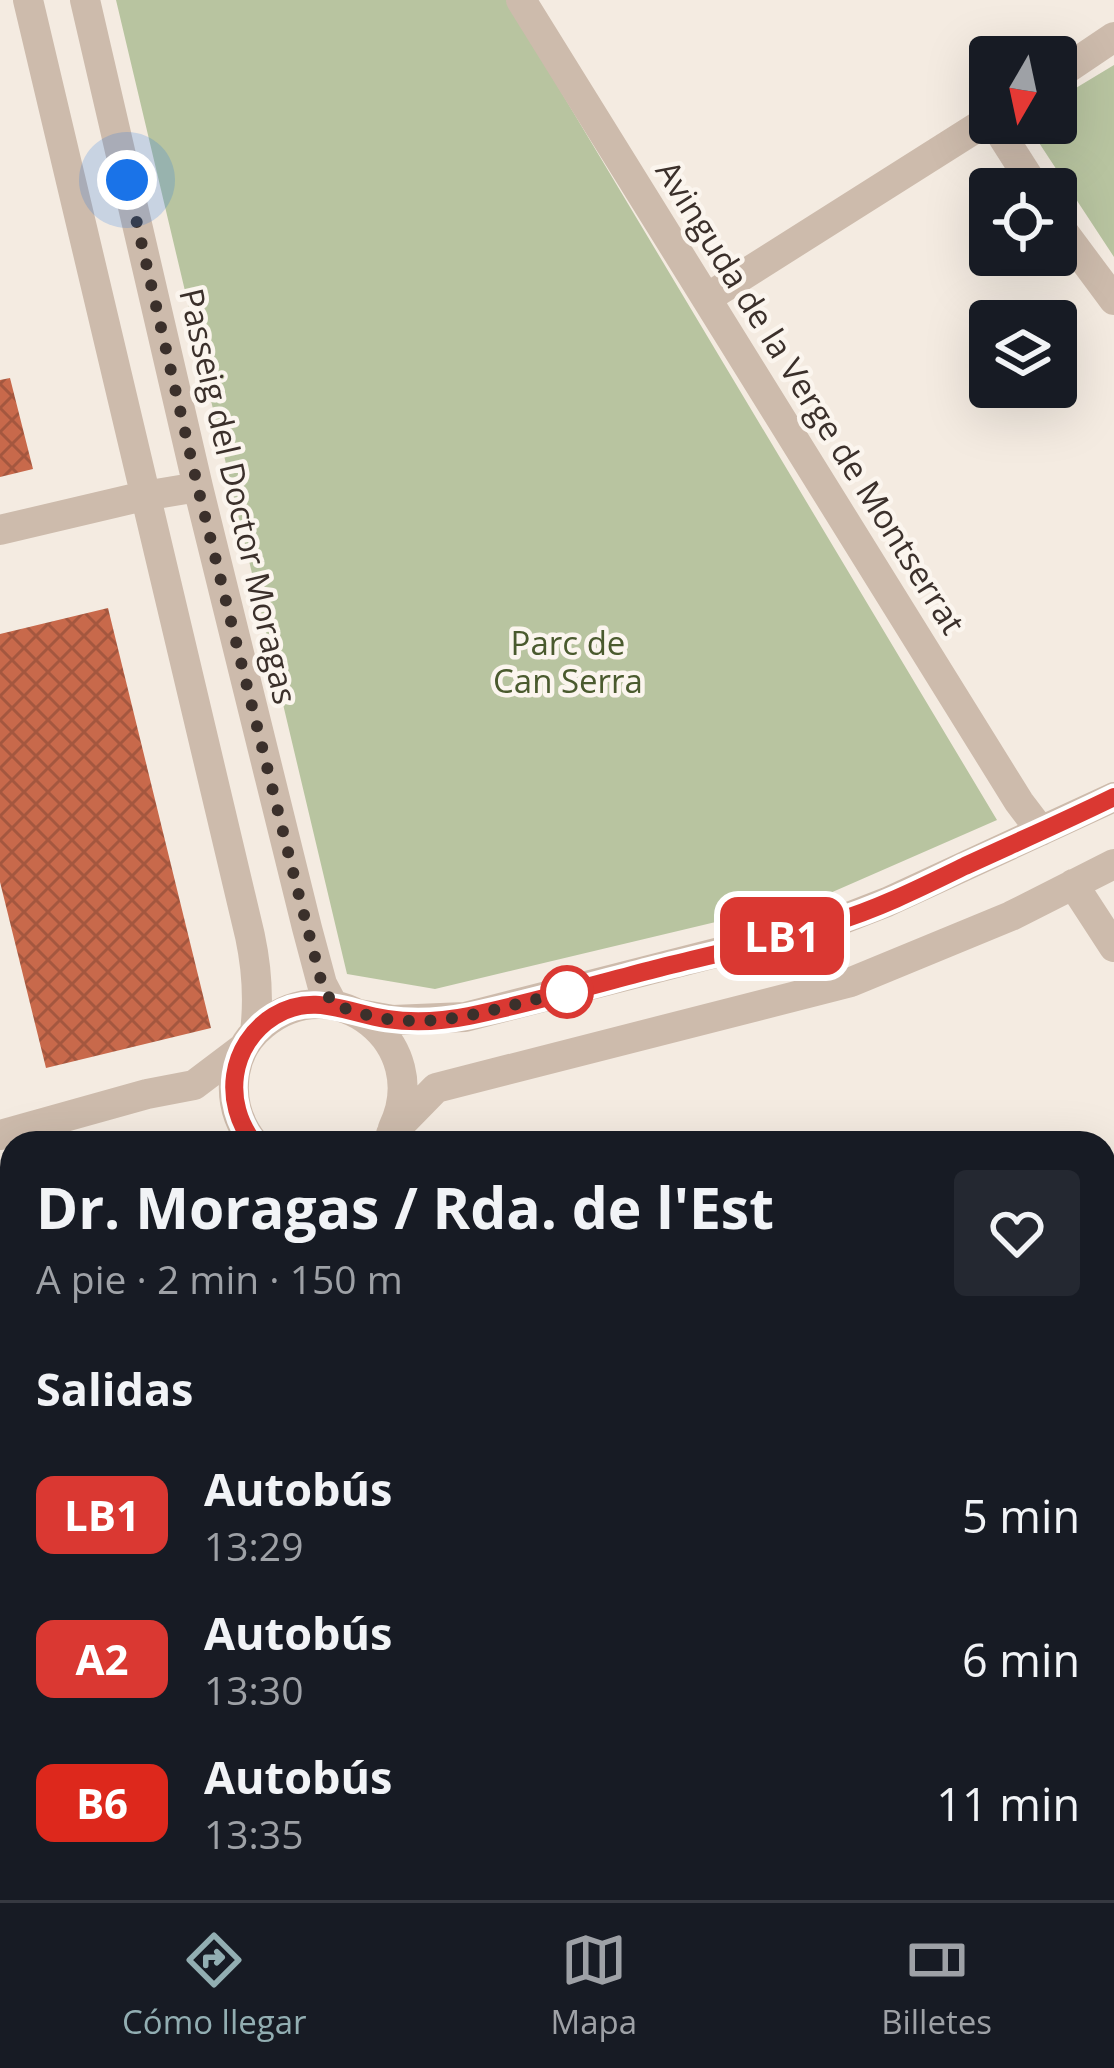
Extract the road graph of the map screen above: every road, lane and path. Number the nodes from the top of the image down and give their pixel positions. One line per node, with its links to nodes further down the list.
1 (28, 0): 11 (street)
2 (85, 0): 10 (street, Passeig del Doctor Moragas)
3 (521, 0): 8 (street, Avinguda de la Verge de Montserrat)
4 (1114, 37): 5 (street)
5 (1077, 62)
6 (969, 135): 8 (street)
7 (1077, 250): 9 (street)
8 (707, 298): 14 (street, Avinguda de la Verge de Montserrat)
9 (1114, 300)
10 (198, 488): 11 (street); 18 (street, Passeig del Doctor Moragas)
11 (144, 496): 12 (street); 19 (street)
12 (0, 530)
13 (1114, 796): 14 (street)
14 (1041, 831): 18 (street)
15 (1114, 864): 16 (street)
16 (1073, 884): 17 (street); 23 (street)
17 (1114, 947)
18 (346, 1010): 19 (street); 22 (street, Passeig del Doctor Moragas)
19 (249, 1040): 20 (street); 21 (street)
20 (14, 1131)
21 (246, 1131)
22 (390, 1131)
23 (394, 1131)

